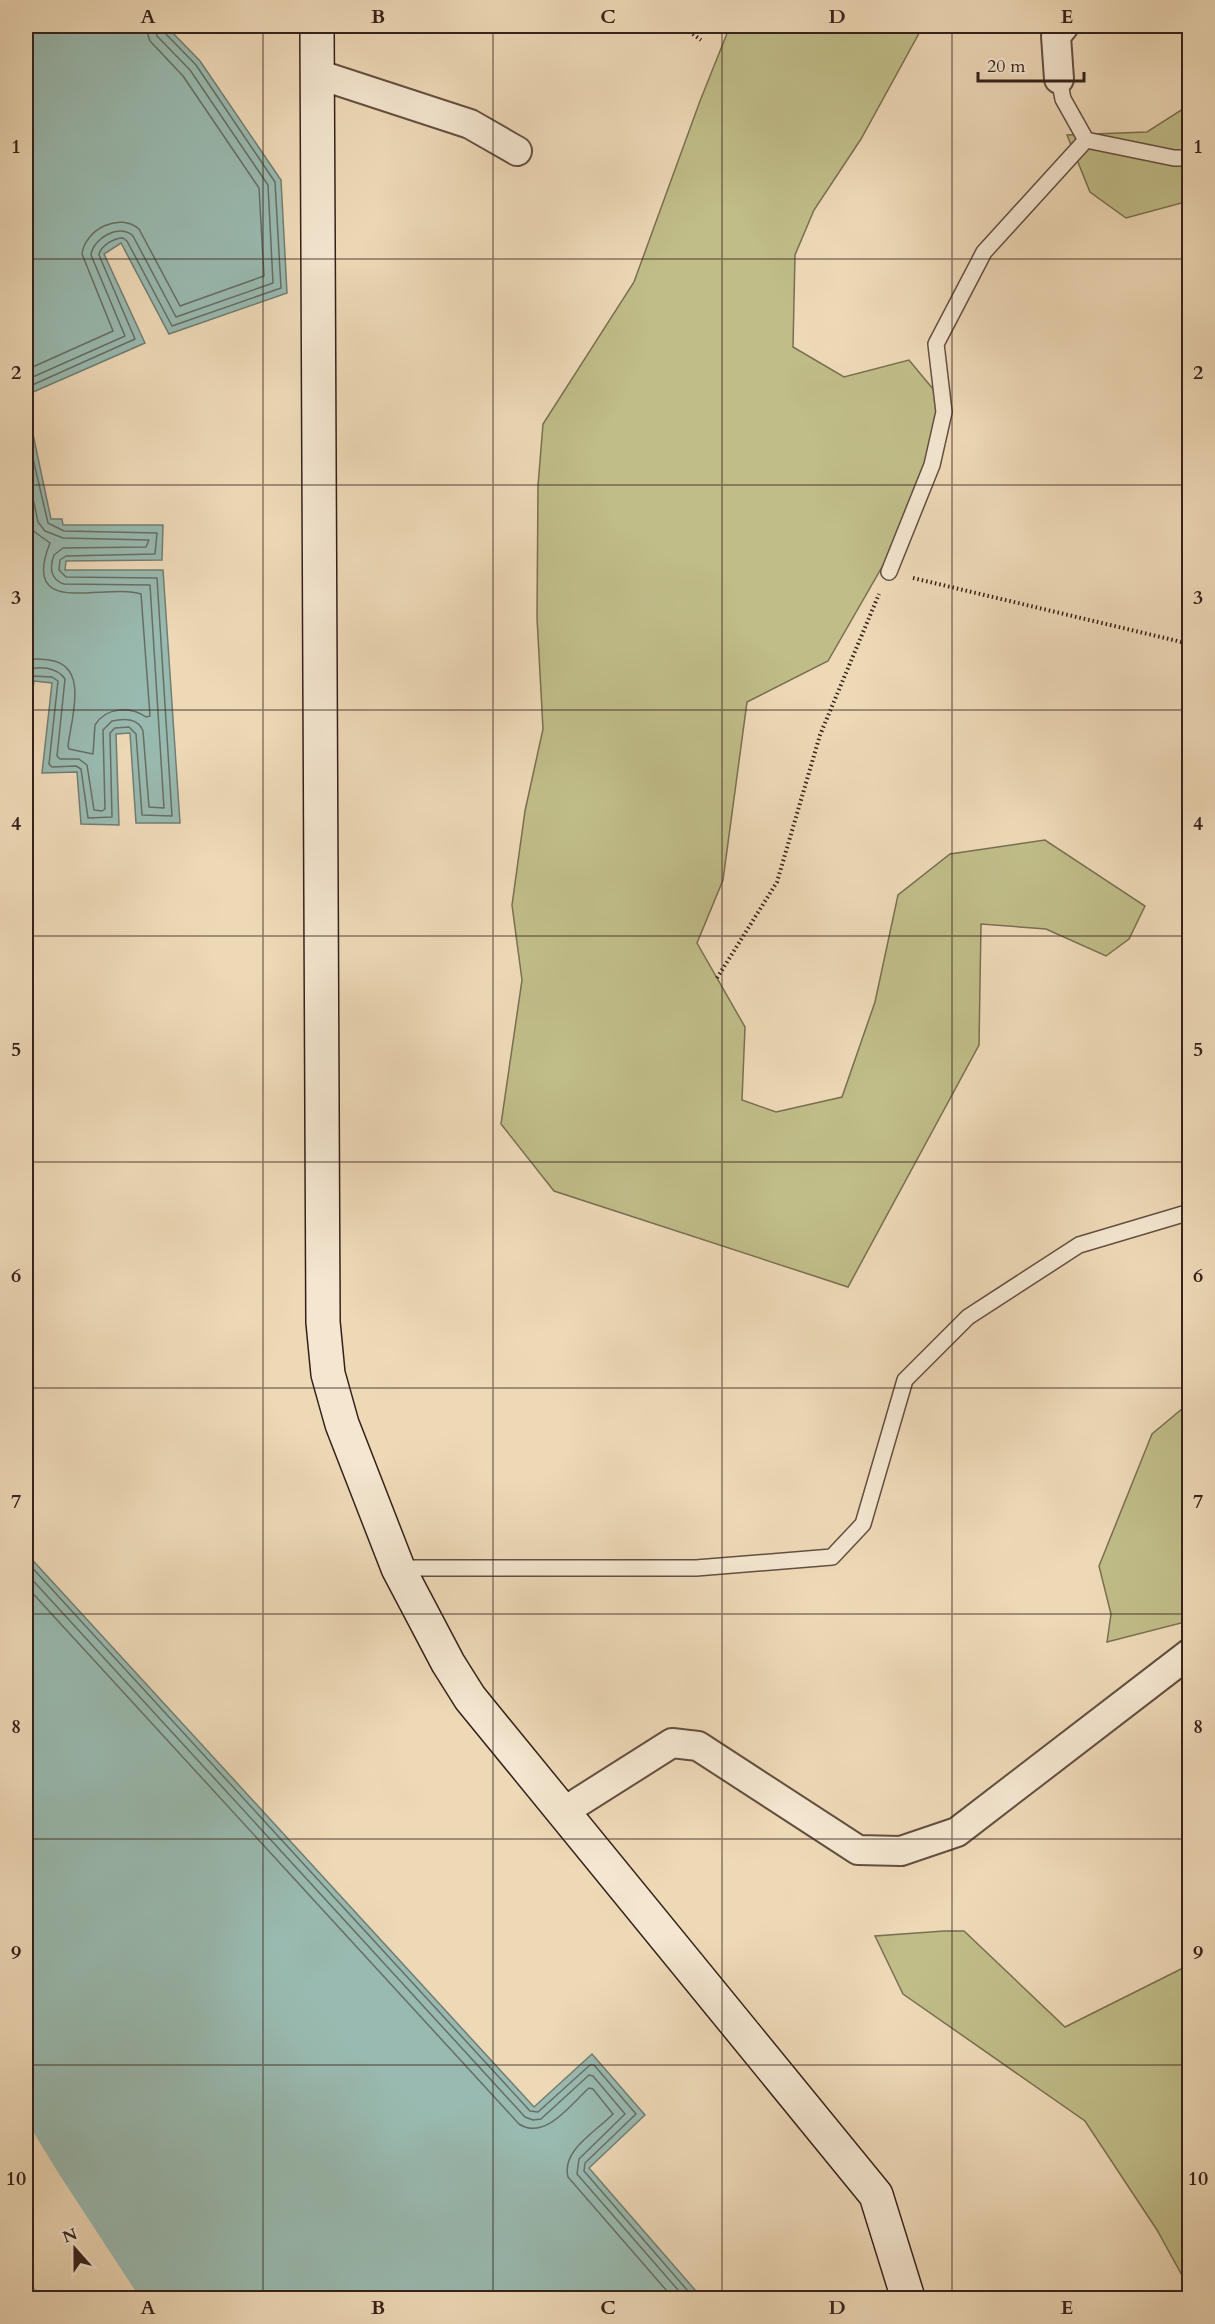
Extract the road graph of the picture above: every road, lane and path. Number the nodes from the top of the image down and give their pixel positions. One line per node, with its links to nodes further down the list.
1 (317, 26): 5 (street)
2 (682, 26): 4 (path)
3 (1064, 26): 6 (street)
4 (701, 40)
5 (317, 74): 8 (street); 14 (street)
6 (1059, 80): 7 (lane)
7 (1086, 140): 9 (lane); 10 (lane)
8 (517, 151)
9 (1190, 159)
10 (889, 572): 11 (path); 12 (path)
11 (1190, 644)
12 (717, 978)
13 (1190, 1212): 14 (lane)
14 (398, 1568): 16 (street)
15 (1190, 1653): 16 (street)
16 (563, 1812): 17 (street)
17 (908, 2298)

